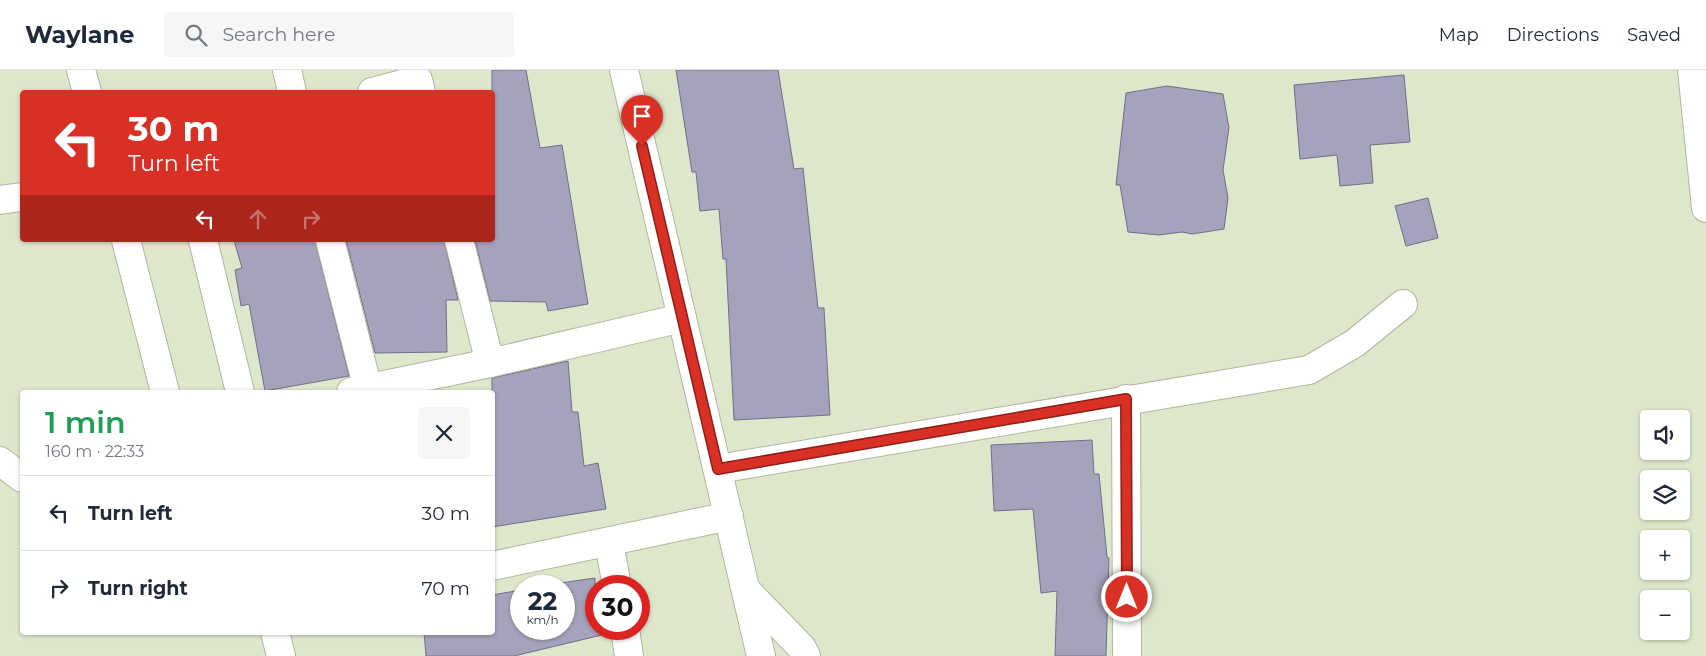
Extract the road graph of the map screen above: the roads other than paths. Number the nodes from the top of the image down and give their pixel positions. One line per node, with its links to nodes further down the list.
1 (81, 70): 6 (street)
2 (287, 70): 7 (street)
3 (624, 70): 17 (street)
4 (1692, 70): 11 (street)
5 (418, 81): 8 (street)
6 (86, 90)
7 (292, 90)
8 (380, 90)
9 (20, 197): 10 (street)
10 (0, 200)
11 (1706, 208)
12 (127, 242): 19 (street)
13 (203, 242): 20 (street)
14 (330, 242): 21 (street)
15 (460, 242): 18 (street)
16 (1403, 304): 23 (street)
17 (682, 318): 18 (street); 25 (street)
18 (490, 363): 22 (street)
19 (164, 390)
20 (240, 390)
21 (360, 390)
22 (365, 390)
23 (1126, 399): 25 (street); 38 (street)
24 (0, 462): 26 (street)
25 (718, 469): 27 (street)
26 (20, 477)
27 (729, 516): 28 (street); 31 (street)
28 (609, 543): 29 (street); 30 (street)
29 (495, 565)
30 (615, 575)
31 (746, 590): 36 (street); 37 (street)
32 (276, 635): 34 (street)
33 (626, 640): 35 (street)
34 (281, 656)
35 (629, 656)
36 (761, 656)
37 (806, 656)
38 (1127, 656)

